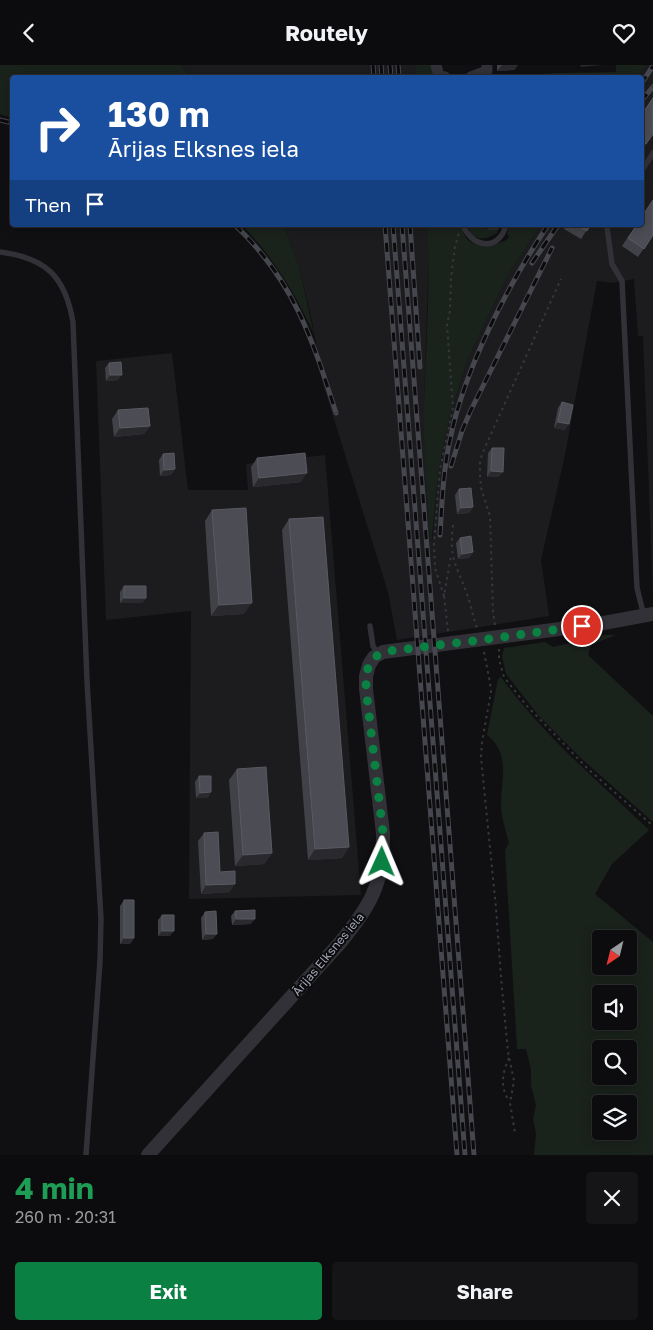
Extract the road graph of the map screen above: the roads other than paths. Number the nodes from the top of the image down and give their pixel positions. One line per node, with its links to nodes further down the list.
1 (487, 65): 2 (street)
2 (477, 75)
3 (653, 153): 4 (lane)
4 (644, 167)
5 (463, 227): 6 (lane)
6 (505, 227)
7 (607, 227): 9 (lane)
8 (0, 251): 12 (lane)
9 (648, 615): 11 (street)
10 (370, 626): 11 (lane)
11 (378, 654): 13 (street, Ārijas Elksnes iela)
12 (86, 1155)
13 (148, 1155)

